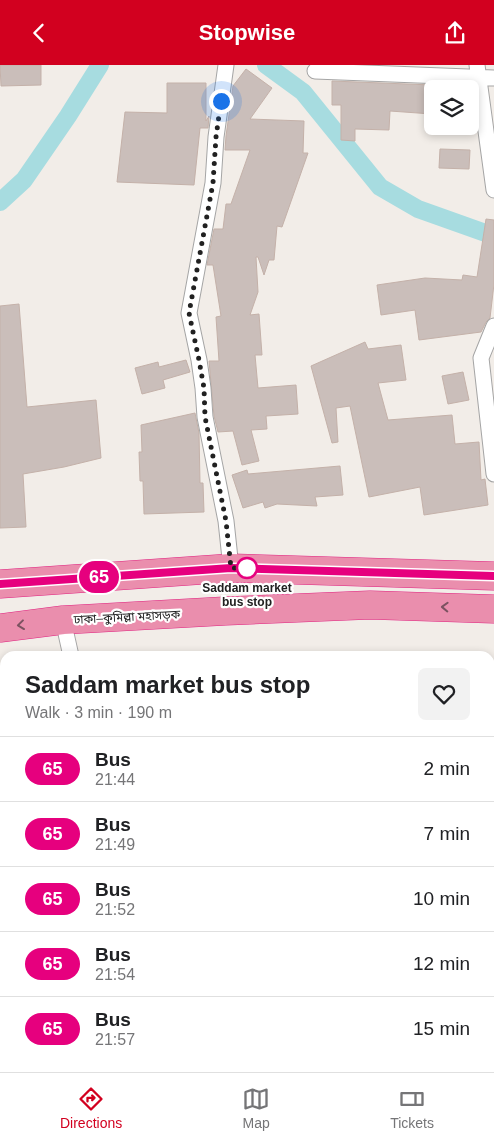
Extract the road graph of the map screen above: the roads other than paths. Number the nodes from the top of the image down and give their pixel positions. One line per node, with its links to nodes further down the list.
1 (226, 65): 7 (street)
2 (316, 71): 3 (street)
3 (483, 73): 4 (street)
4 (494, 190)
5 (494, 327): 6 (street)
6 (494, 474)
7 (231, 568): 8 (highway); 9 (highway)
8 (494, 576)
9 (0, 584)
10 (494, 609): 11 (highway, ঢাকা–কুমিল্লা মহাসড়ক, one-way to 11)
11 (64, 620): 12 (highway, ঢাকা–কুমিল্লা মহাসড়ক, one-way to 12); 13 (street)
12 (0, 628)
13 (70, 651)

